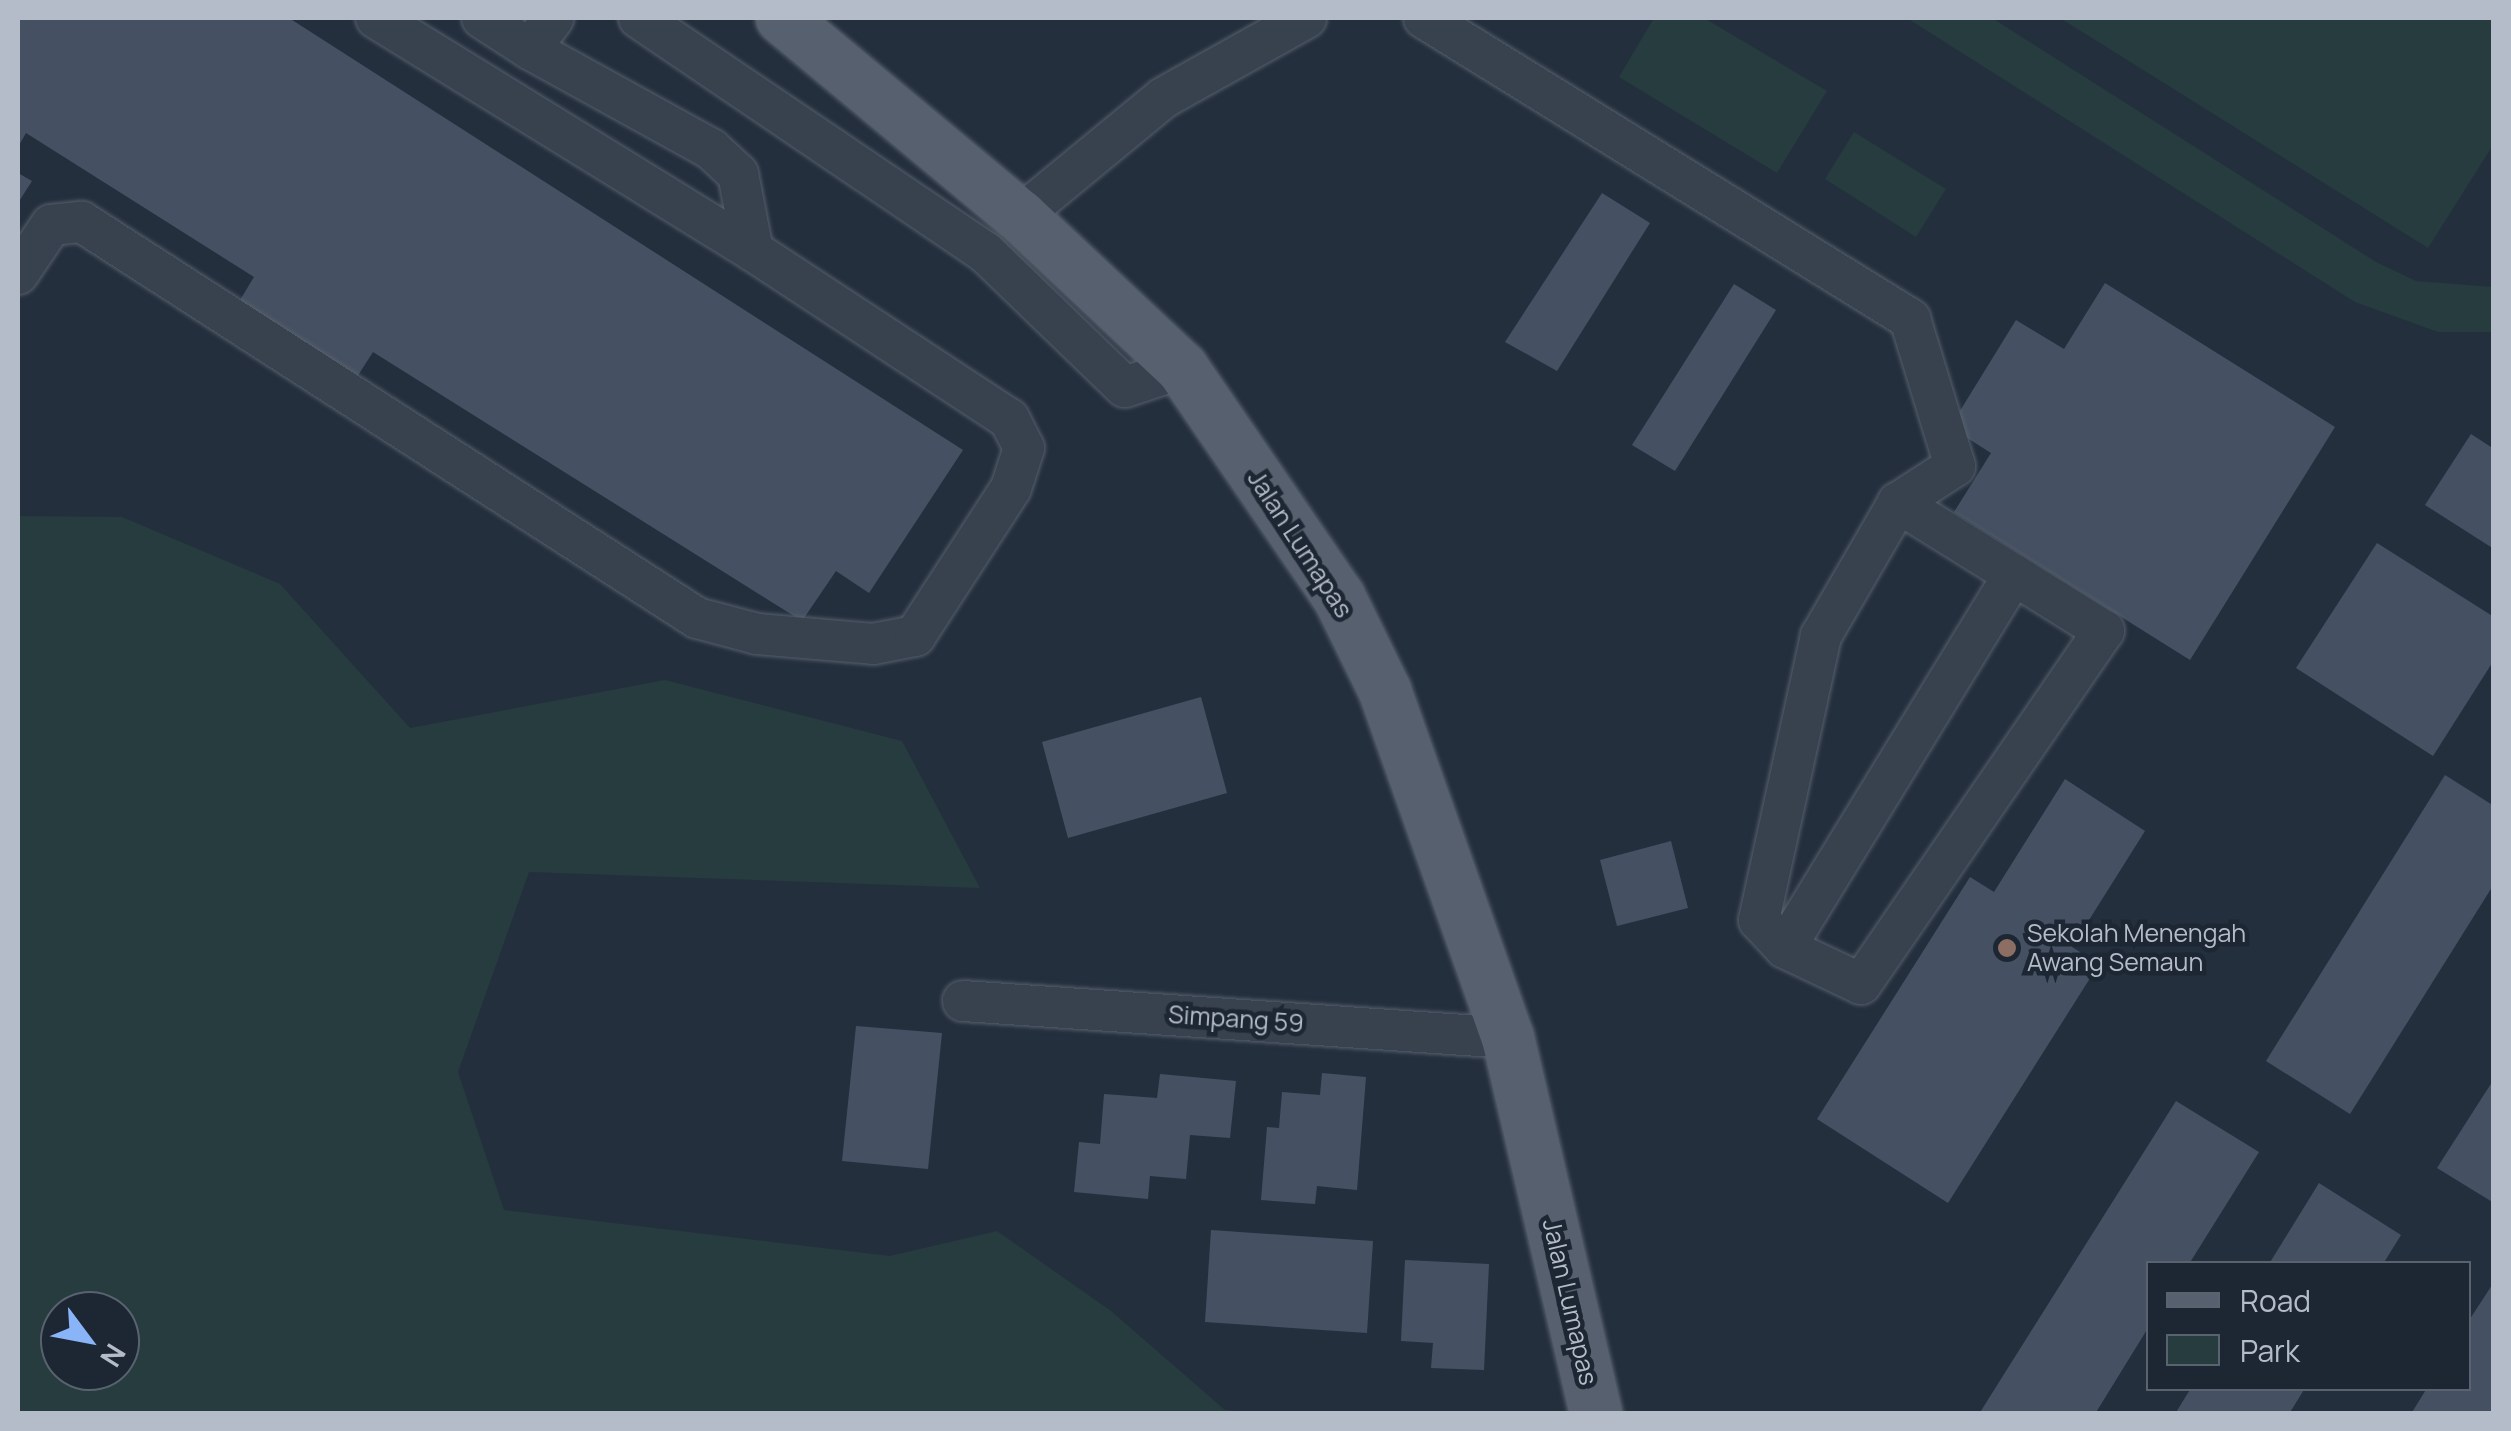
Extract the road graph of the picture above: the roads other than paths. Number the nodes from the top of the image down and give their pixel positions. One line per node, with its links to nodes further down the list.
1 (376, 18): 9 (street)
2 (482, 18): 7 (street)
3 (638, 18): 11 (street)
4 (782, 18): 8 (main road, Jalan Lumapas)
5 (1306, 18): 8 (street)
6 (1424, 18): 12 (street)
7 (541, 33): 9 (street)
8 (1020, 216): 11 (main road, Jalan Lumapas)
9 (753, 251): 10 (street)
10 (18, 274)
11 (1182, 368): 16 (main road, Jalan Lumapas)
12 (1898, 503): 13 (street); 14 (street)
13 (2014, 575): 14 (street); 14 (street)
14 (1785, 948)
15 (963, 1001): 16 (street, Simpang 59)
16 (1508, 1038): 17 (main road, Jalan Lumapas)
17 (1596, 1414)

